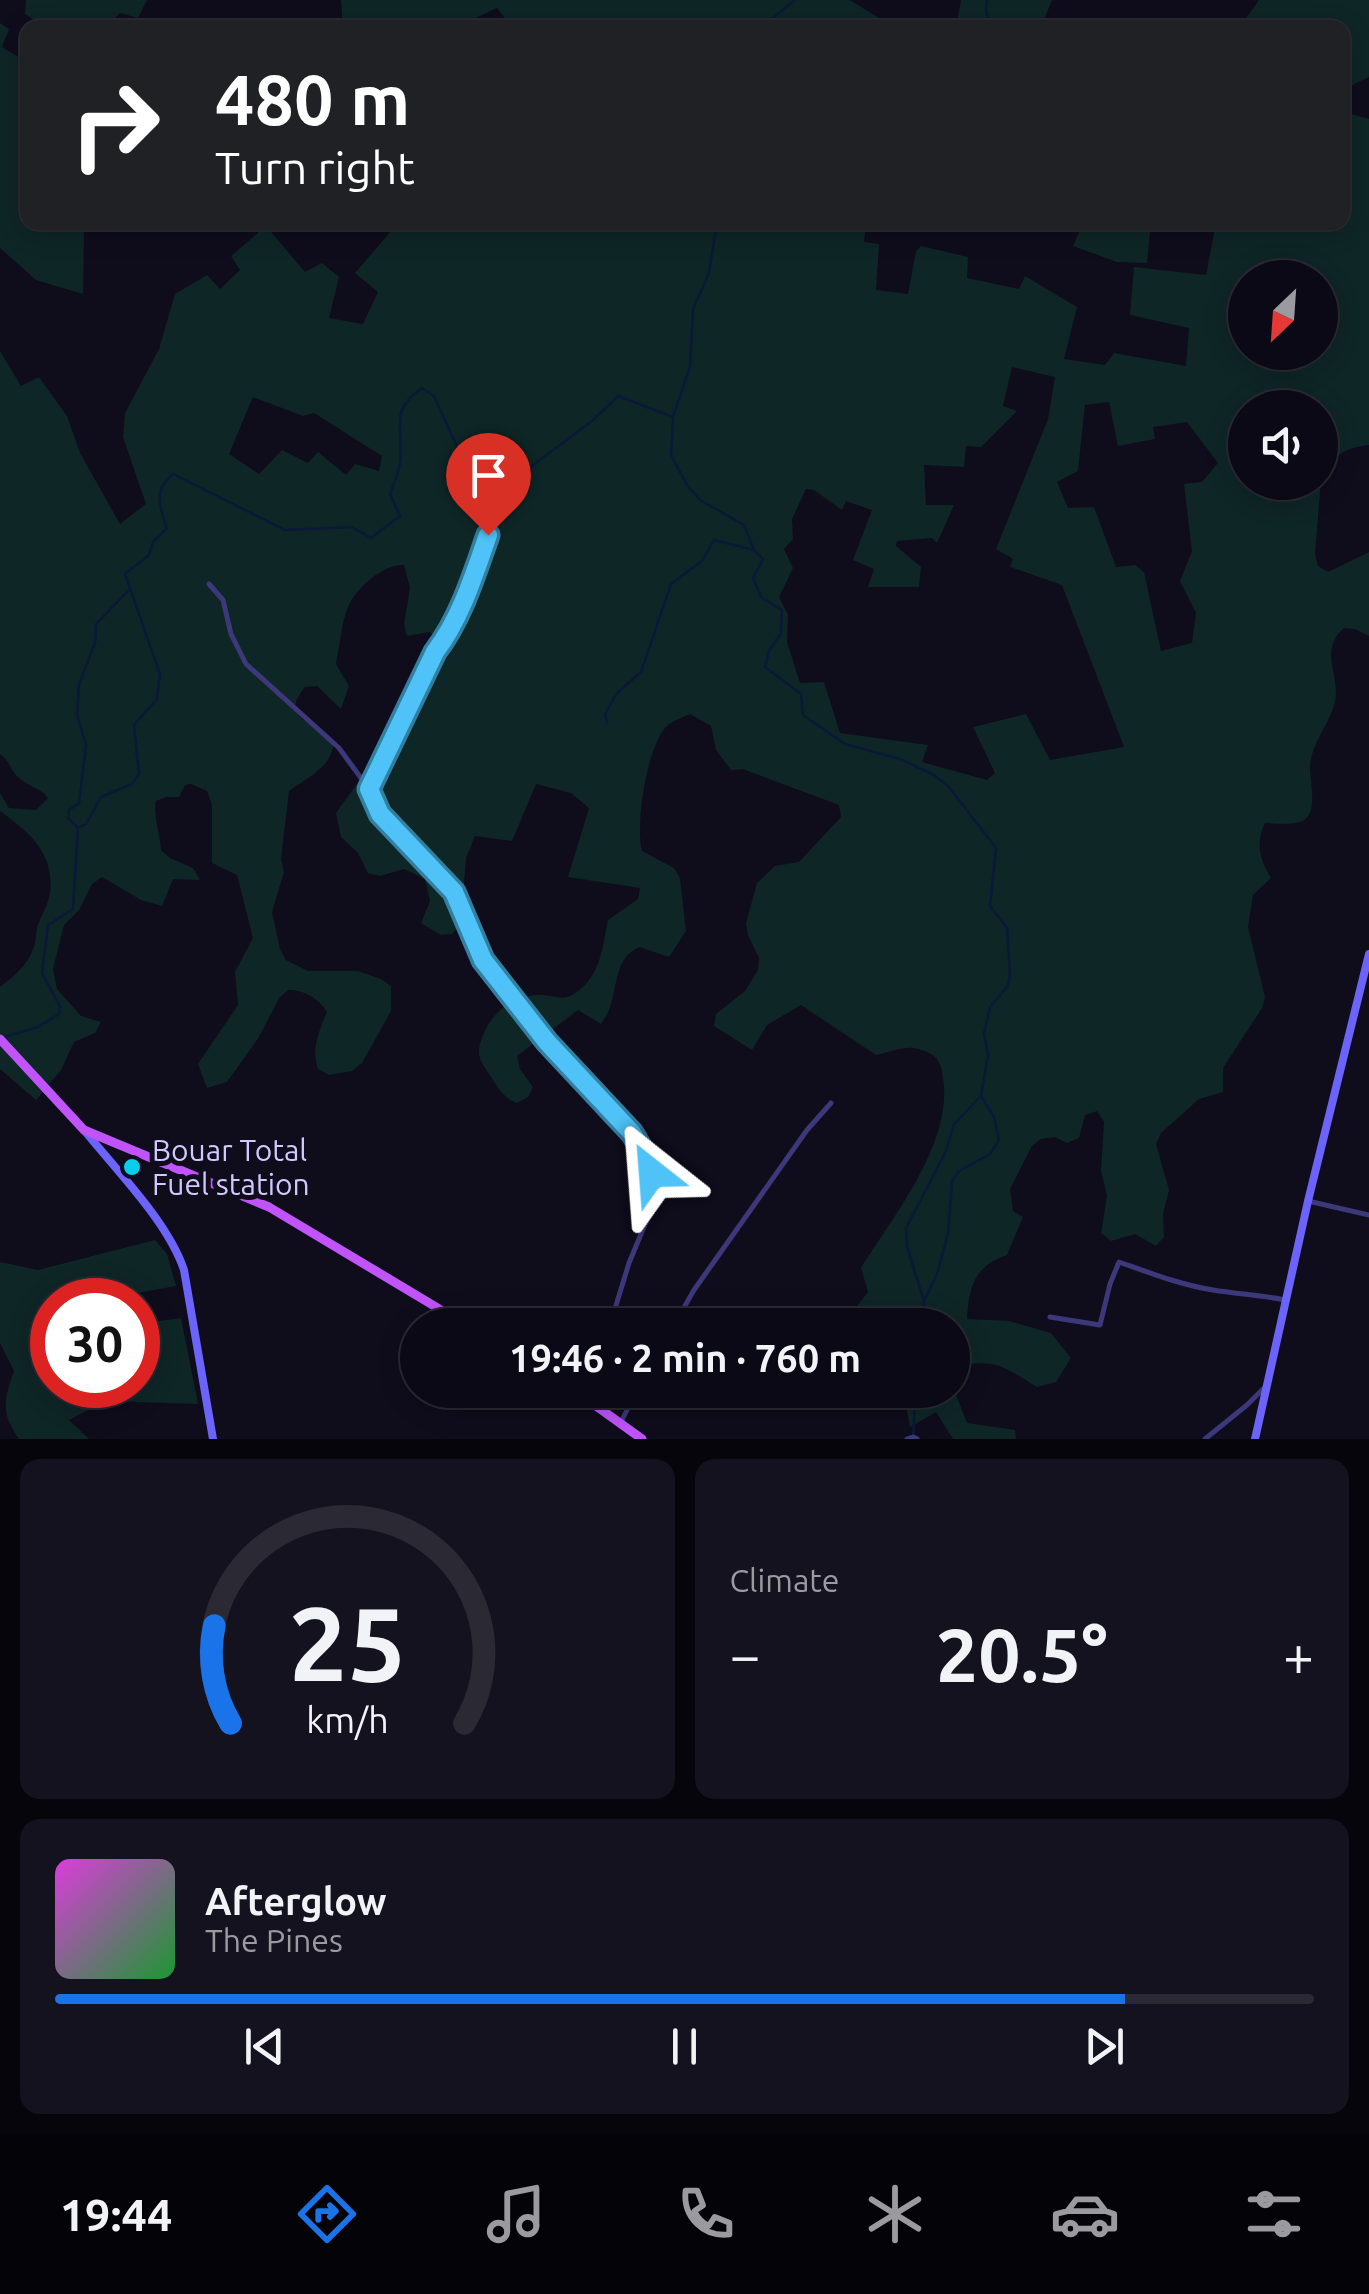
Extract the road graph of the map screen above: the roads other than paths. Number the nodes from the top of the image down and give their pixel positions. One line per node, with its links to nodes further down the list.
1 (488, 535): 3 (street)
2 (208, 584): 3 (street)
3 (369, 789): 12 (street)
4 (1369, 954): 8 (main road)
5 (2, 1041): 7 (main road)
6 (831, 1102): 13 (street)
7 (84, 1130): 11 (main road); 19 (main road)
8 (1308, 1201): 9 (street); 10 (main road)
9 (1369, 1215)
10 (1285, 1300): 14 (street); 15 (main road)
11 (438, 1308)
12 (615, 1308)
13 (684, 1308)
14 (1050, 1317)
15 (1265, 1387): 23 (street); 24 (main road)
16 (601, 1408): 18 (main road)
17 (628, 1408): 18 (street)
18 (621, 1422): 20 (main road)
19 (213, 1439)
20 (642, 1439)
21 (907, 1439): 22 (street)
22 (917, 1439)
23 (1204, 1439)
24 (1255, 1439)

